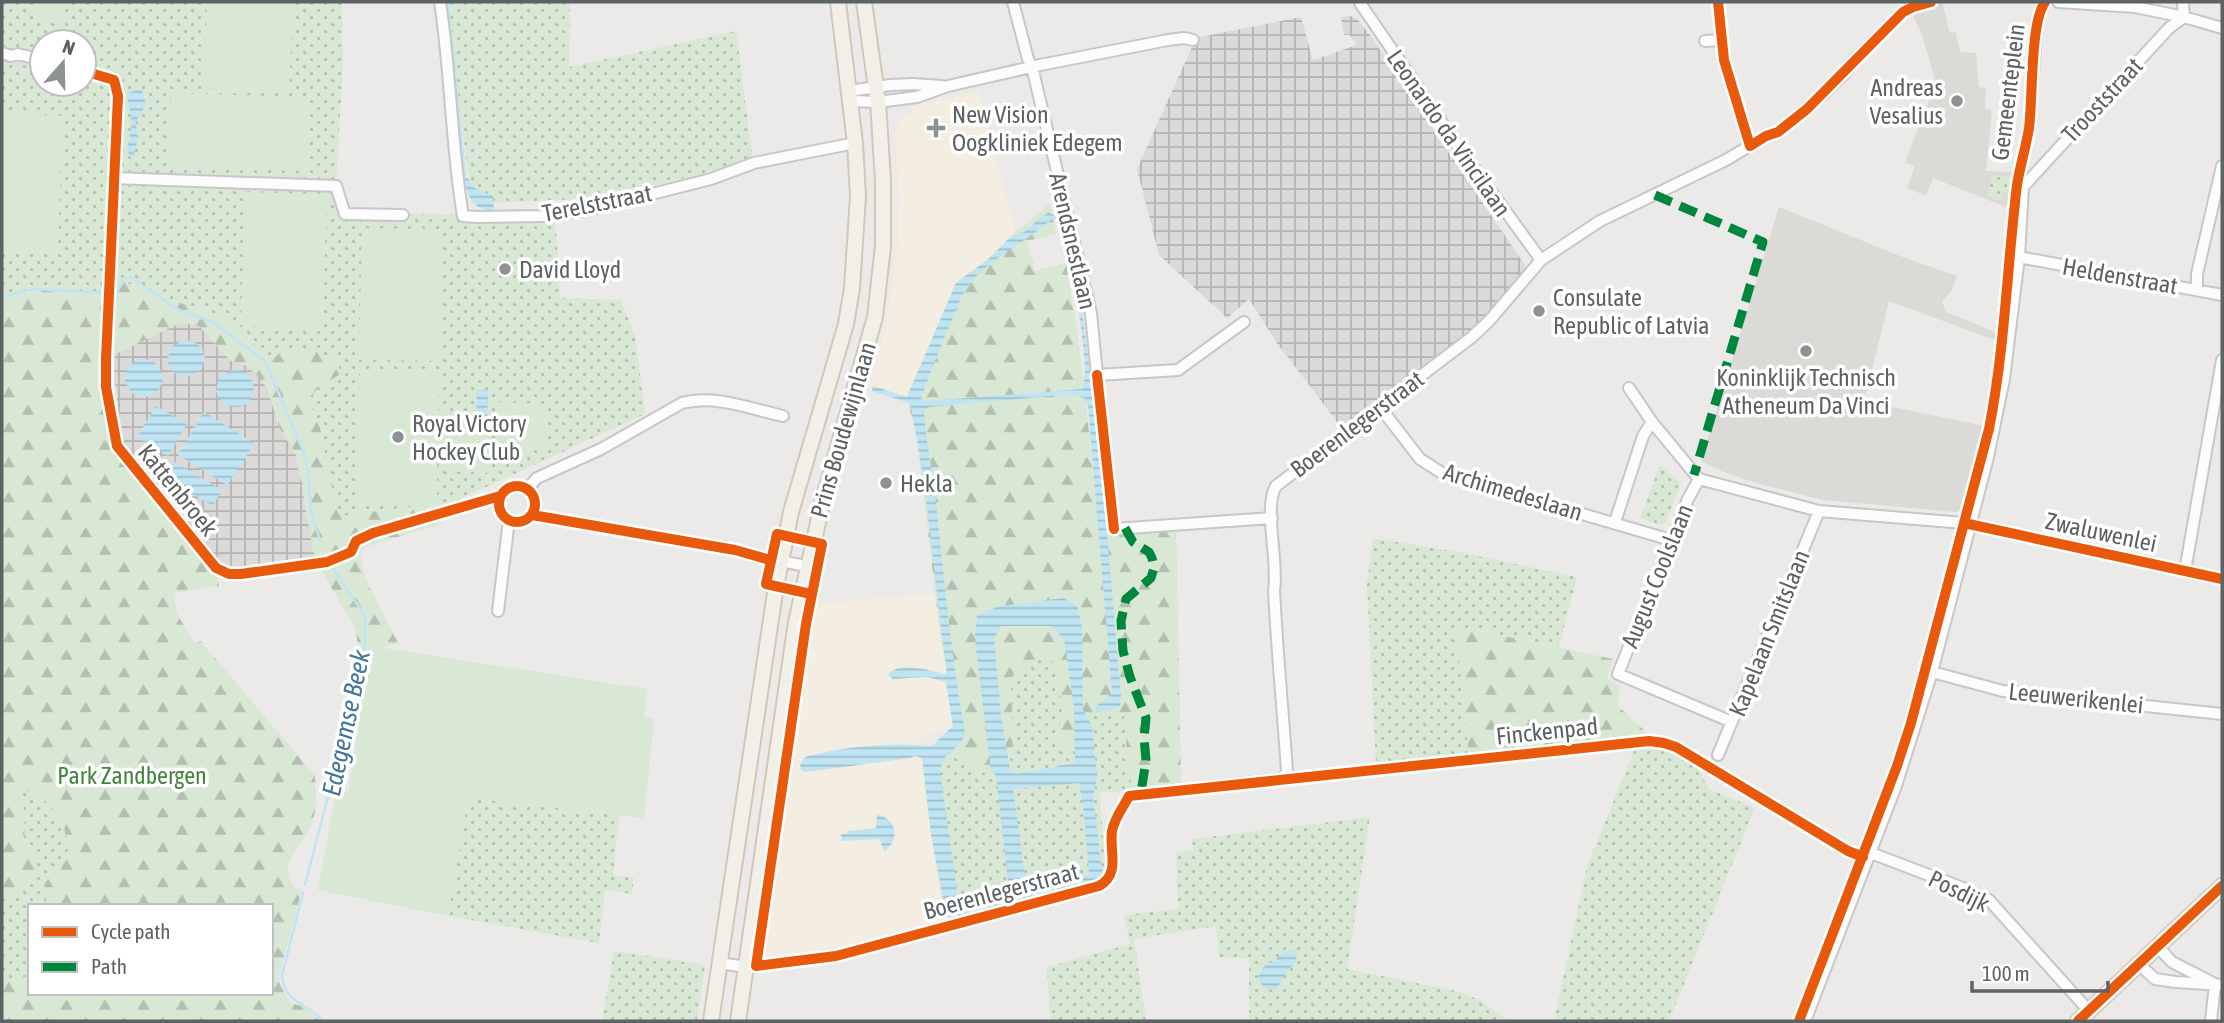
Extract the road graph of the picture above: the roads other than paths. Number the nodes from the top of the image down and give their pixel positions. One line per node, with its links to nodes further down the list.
1 (440, 2): 24 (street, Terelststraat)
2 (838, 2): 22 (main road, Prins Boudewijnlaan)
3 (864, 2): 20 (main road, Prins Boudewijnlaan)
4 (1013, 2): 18 (street, Arendsnestlaan)
5 (1360, 2): 31 (street, Leonardo da Vincilaan)
6 (1718, 2): 14 (street)
7 (1931, 2): 25 (street, Boerenlegerstraat)
8 (2045, 2): 28 (street, Gemeenteplein)
9 (2057, 2): 11 (street)
10 (2183, 2): 11 (street)
11 (2184, 17): 12 (street); 28 (street, Trooststraat)
12 (2222, 28)
13 (1193, 40): 18 (street)
14 (1721, 40): 15 (street); 25 (street)
15 (1705, 41)
16 (2, 53): 17 (street)
17 (28, 56)
18 (1032, 67): 21 (street); 34 (street, Arendsnestlaan)
19 (98, 75): 27 (street, Kattenbroek)
20 (876, 86): 21 (street); 22 (street); 23 (main road, Prins Boudewijnlaan)
21 (948, 86): 23 (street)
22 (850, 96): 23 (street); 24 (main road, Prins Boudewijnlaan)
23 (878, 102): 52 (main road, Prins Boudewijnlaan)
24 (855, 143): 51 (main road, Prins Boudewijnlaan)
25 (1749, 146): 31 (street, Boerenlegerstraat)
26 (2222, 166): 32 (street)
27 (113, 178): 29 (street); 42 (street, Kattenbroek)
28 (2023, 187): 30 (street, Gemeenteplein)
29 (403, 215)
30 (2019, 257): 32 (street, Heldenstraat); 48 (street, Gemeenteplein)
31 (1541, 260): 37 (street, Boerenlegerstraat)
32 (2197, 290): 33 (street, Heldenstraat)
33 (2222, 295)
34 (1244, 322)
35 (2222, 360): 53 (street)
36 (1629, 388): 39 (street)
37 (1380, 407): 45 (street, Boerenlegerstraat); 47 (street, Archimedeslaan)
38 (783, 416): 41 (street, Kattenbroek)
39 (1652, 422): 40 (street); 47 (street)
40 (1699, 479): 43 (street, Zwaluwenlei); 50 (street, August Coolslaan)
41 (528, 488): 42 (street, Kattenbroek); 44 (street)
42 (500, 496): 46 (street)
43 (1819, 511): 48 (street, Zwaluwenlei); 58 (street, Kapelaan Smitslaan)
44 (532, 515): 46 (street); 51 (street)
45 (1272, 517): 49 (street); 65 (street, Boerenlegerstraat)
46 (509, 520): 55 (street)
47 (1615, 522): 50 (street, Archimedeslaan)
48 (1970, 524): 53 (street, Zwaluwenlei); 56 (street, Gemeenteplein)
49 (1114, 529)
50 (1671, 540): 58 (street, August Coolslaan)
51 (775, 560): 52 (street); 63 (main road, Prins Boudewijnlaan)
52 (812, 567): 65 (main road, Prins Boudewijnlaan)
53 (2185, 572): 54 (street, Zwaluwenlei)
54 (2222, 579)
55 (498, 611)
56 (1932, 672): 57 (street, Leeuwerikenlei); 60 (street, Gemeenteplein)
57 (2222, 714)
58 (1732, 722): 59 (street, Kapelaan Smitslaan)
59 (1718, 755)
60 (1871, 853): 67 (street, Posdijk); 70 (street, Gemeenteplein)
61 (2222, 886): 62 (main road)
62 (2158, 947): 64 (main road); 66 (street)
63 (719, 963): 65 (street); 68 (main road, Prins Boudewijnlaan)
64 (2140, 965): 66 (street); 67 (main road)
65 (746, 967): 69 (main road, Prins Boudewijnlaan)
66 (2219, 984): 72 (street)
67 (2089, 1011): 71 (main road)
68 (711, 1021)
69 (738, 1021)
70 (1805, 1021)
71 (2078, 1021)
72 (2211, 1021)

